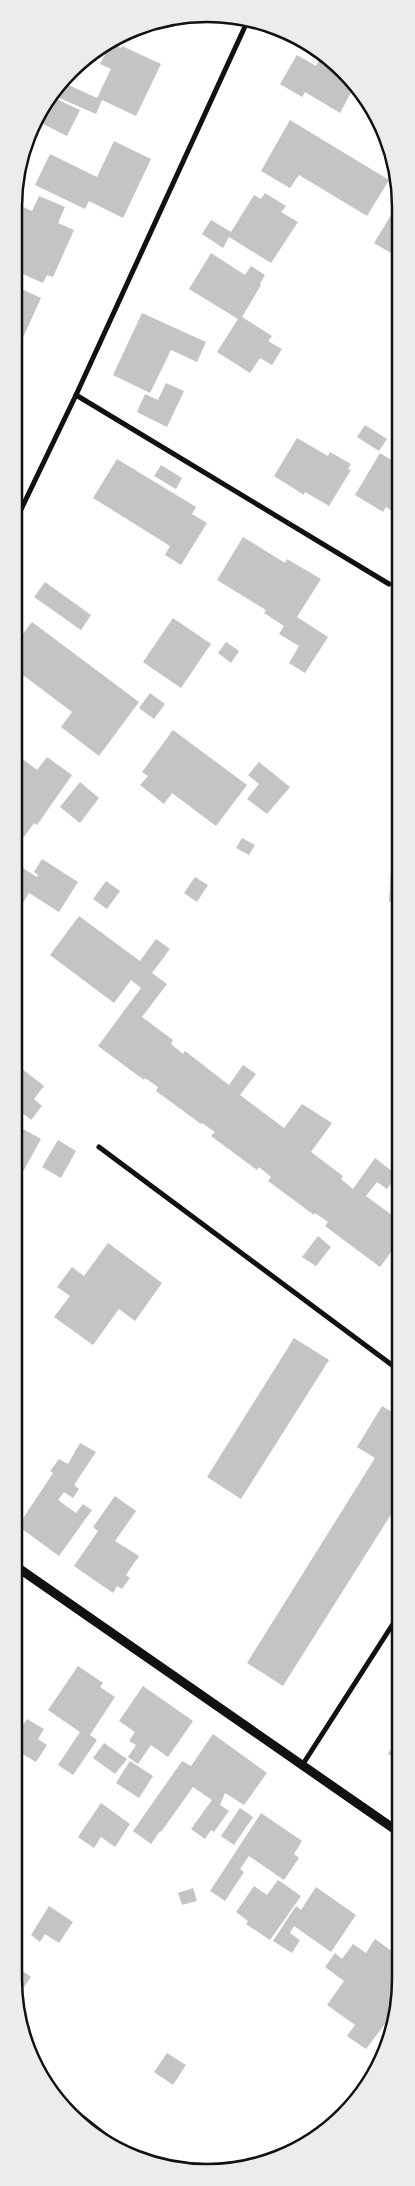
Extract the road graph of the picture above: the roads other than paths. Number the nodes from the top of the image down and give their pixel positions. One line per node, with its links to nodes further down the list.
1 (245, 26): 2 (street)
2 (76, 396): 3 (street); 4 (street)
3 (22, 508)
4 (389, 584)
5 (99, 1147): 6 (street)
6 (392, 1365)
7 (22, 1571): 9 (street)
8 (392, 1625): 9 (street)
9 (303, 1764): 10 (street)
10 (392, 1827)

